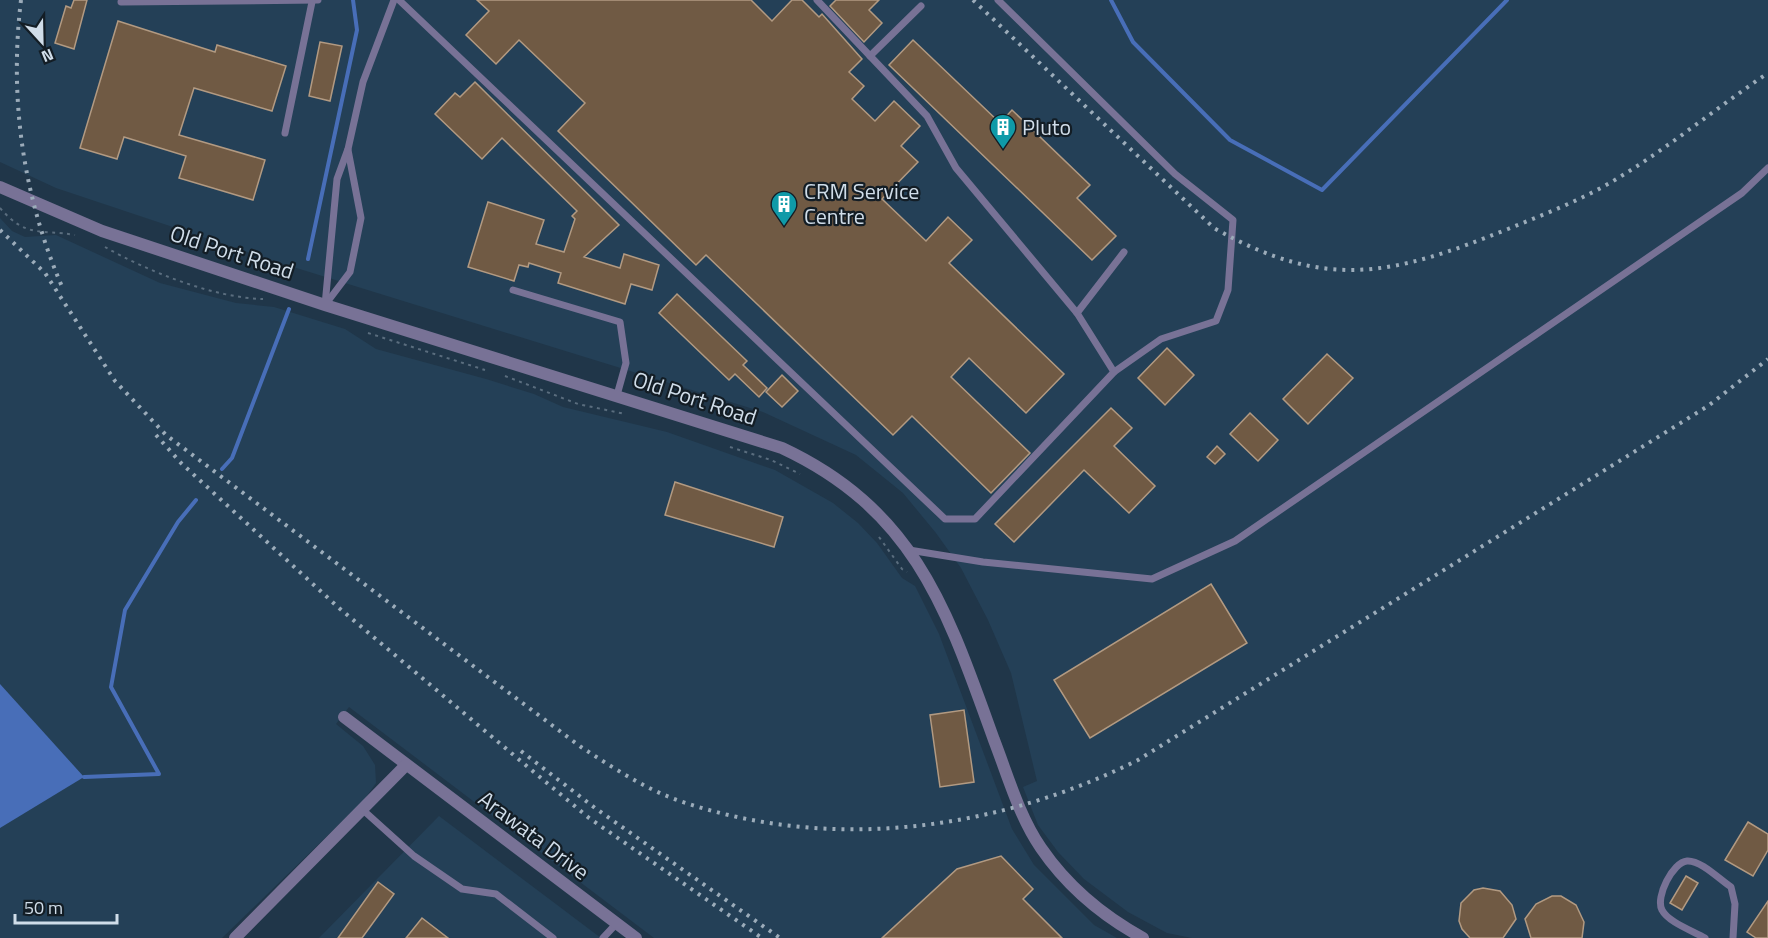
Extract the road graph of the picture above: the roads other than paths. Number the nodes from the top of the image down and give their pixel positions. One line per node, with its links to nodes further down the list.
1 (394, 0): 10 (lane)
2 (399, 0): 17 (lane)
3 (818, 0): 8 (lane)
4 (998, 0): 17 (lane)
5 (315, 1): 6 (lane); 9 (lane)
6 (121, 2)
7 (921, 6): 8 (lane)
8 (870, 56): 16 (lane)
9 (285, 133)
10 (348, 148): 15 (lane); 15 (lane)
11 (1768, 168): 19 (lane)
12 (0, 187): 15 (street, Old Port Road)
13 (1124, 252): 16 (lane)
14 (513, 290): 18 (lane)
15 (325, 305): 18 (street, Old Port Road)
16 (1077, 313): 17 (lane)
17 (1114, 372)
18 (617, 395): 19 (street, Old Port Road)
19 (909, 550): 28 (street, Old Port Road)
20 (344, 717): 21 (street, Arawata Drive)
21 (406, 765): 22 (street); 23 (street, Arawata Drive)
22 (363, 810): 24 (street); 25 (lane)
23 (617, 923): 26 (lane); 27 (street, Arawata Drive)
24 (235, 938)
25 (553, 938)
26 (603, 938)
27 (636, 938)
28 (1143, 938)
29 (1705, 938): 30 (lane)
30 (1733, 938)

